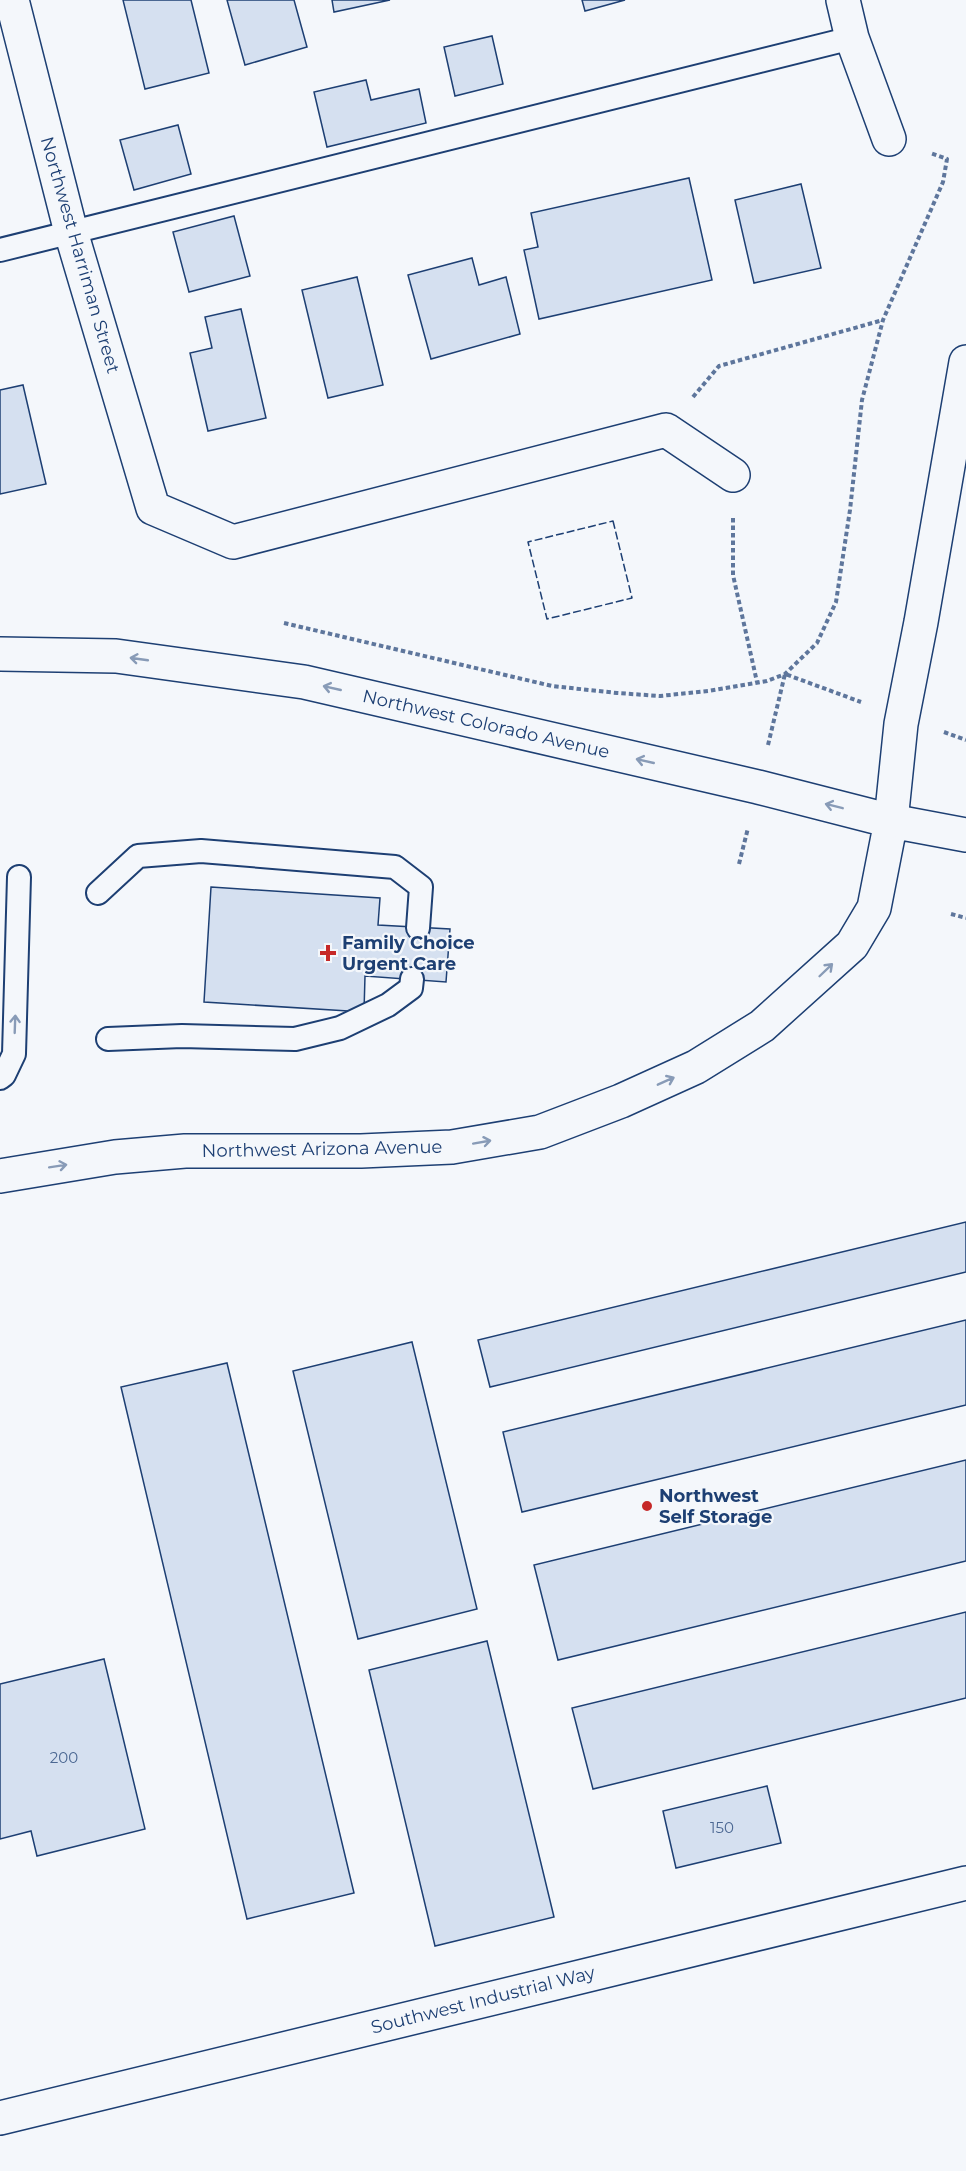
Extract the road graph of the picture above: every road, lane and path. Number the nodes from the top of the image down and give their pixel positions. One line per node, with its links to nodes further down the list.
1 (12, 0): 5 (main road, Northwest Harriman Street)
2 (843, 0): 3 (main road)
3 (852, 38): 4 (main road); 5 (lane)
4 (889, 140): 7 (path)
5 (71, 232): 6 (lane); 9 (main road, Northwest Harriman Street)
6 (0, 250)
7 (883, 320): 9 (path); 13 (path)
8 (966, 362): 15 (main road, Northwest Arizona Avenue)
9 (666, 430): 10 (main road)
10 (734, 475): 14 (path)
11 (284, 624): 14 (path)
12 (0, 654): 17 (main road, Northwest Colorado Avenue, one-way to 12)
13 (785, 674): 14 (path); 15 (path); 17 (path)
14 (757, 682)
15 (902, 717): 16 (path); 18 (main road, Northwest Arizona Avenue)
16 (966, 740)
17 (758, 787): 18 (main road, Northwest Colorado Avenue, one-way to 17); 20 (path)
18 (891, 821): 19 (main road, Northwest Colorado Avenue); 29 (main road, Northwest Arizona Avenue, one-way to 18)
19 (966, 835)
20 (739, 864)
21 (19, 877): 28 (lane, one-way to 21)
22 (98, 893): 25 (lane)
23 (951, 914): 24 (path)
24 (966, 918)
25 (418, 928)
26 (412, 979): 27 (lane)
27 (108, 1039)
28 (0, 1078)
29 (0, 1176)
30 (966, 1884): 31 (main road, Southwest Industrial Way)
31 (0, 2118)

